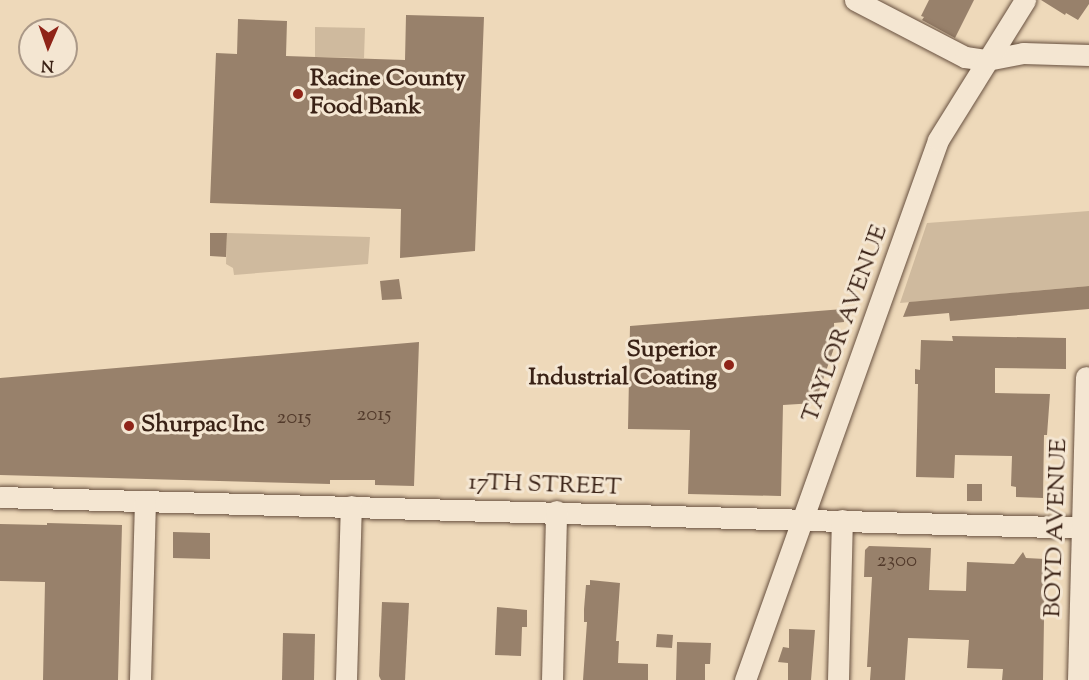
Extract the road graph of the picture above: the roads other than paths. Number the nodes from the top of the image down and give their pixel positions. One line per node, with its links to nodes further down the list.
1 (855, 0): 4 (street)
2 (1025, 0): 4 (street, TAYLOR AVENUE)
3 (1089, 55): 4 (street)
4 (987, 60): 10 (street, TAYLOR AVENUE)
5 (1086, 377): 12 (street, BOYD AVENUE)
6 (0, 497): 7 (street, 17TH STREET)
7 (145, 501): 8 (street, 17TH STREET); 13 (street)
8 (351, 506): 9 (street, 17TH STREET); 14 (street)
9 (556, 511): 10 (street, 17TH STREET); 15 (street)
10 (803, 518): 11 (street, 17TH STREET); 16 (street, TAYLOR AVENUE)
11 (842, 520): 12 (street, 17TH STREET); 17 (street)
12 (1086, 528): 18 (street, BOYD AVENUE)
13 (140, 680)
14 (346, 680)
15 (552, 680)
16 (745, 680)
17 (838, 680)
18 (1078, 680)

